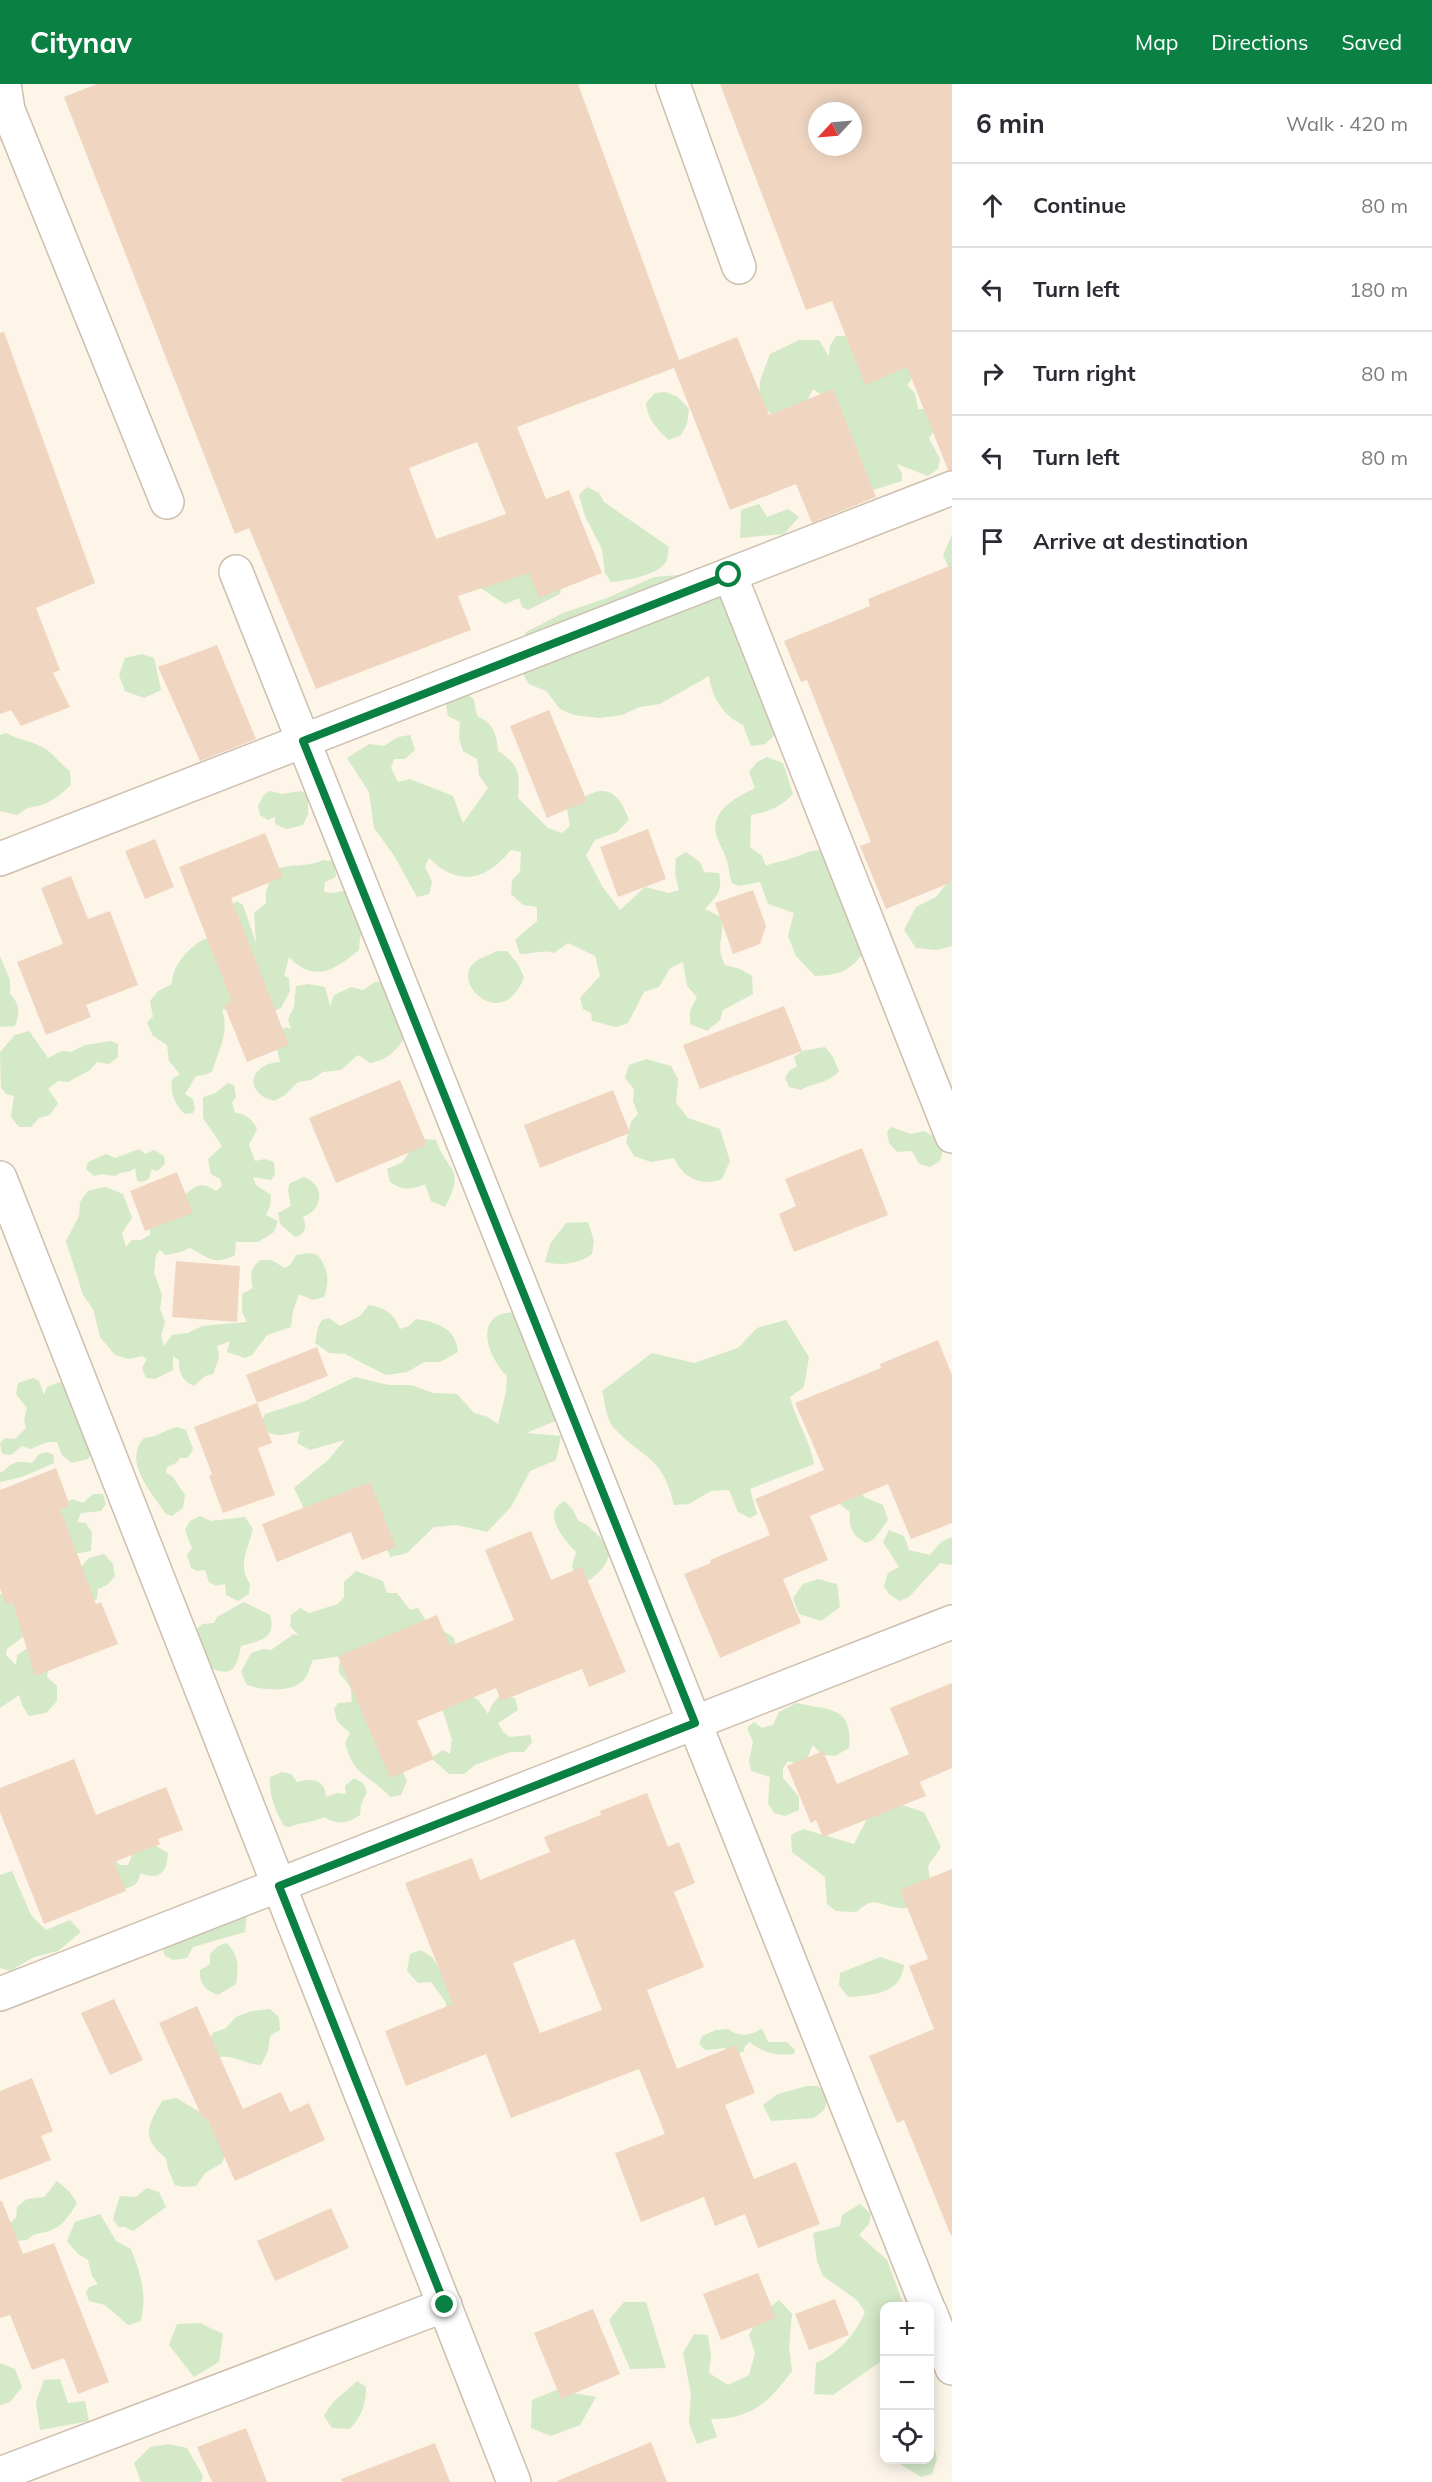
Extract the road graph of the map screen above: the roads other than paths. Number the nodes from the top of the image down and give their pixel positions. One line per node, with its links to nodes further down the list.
1 (4, 84): 5 (street)
2 (673, 84): 3 (street)
3 (739, 267)
4 (952, 488): 7 (street)
5 (167, 502)
6 (236, 572): 8 (street)
7 (729, 575): 8 (street); 10 (street)
8 (303, 741): 9 (street); 13 (street)
9 (0, 859)
10 (952, 1136)
11 (0, 1178): 14 (street)
12 (952, 1622): 13 (street)
13 (695, 1723): 14 (street); 16 (street)
14 (279, 1886): 15 (street); 17 (street)
15 (0, 1995)
16 (925, 2302)
17 (445, 2305): 20 (street); 21 (street)
18 (934, 2322): 19 (street)
19 (952, 2368)
20 (0, 2474)
21 (514, 2482)

